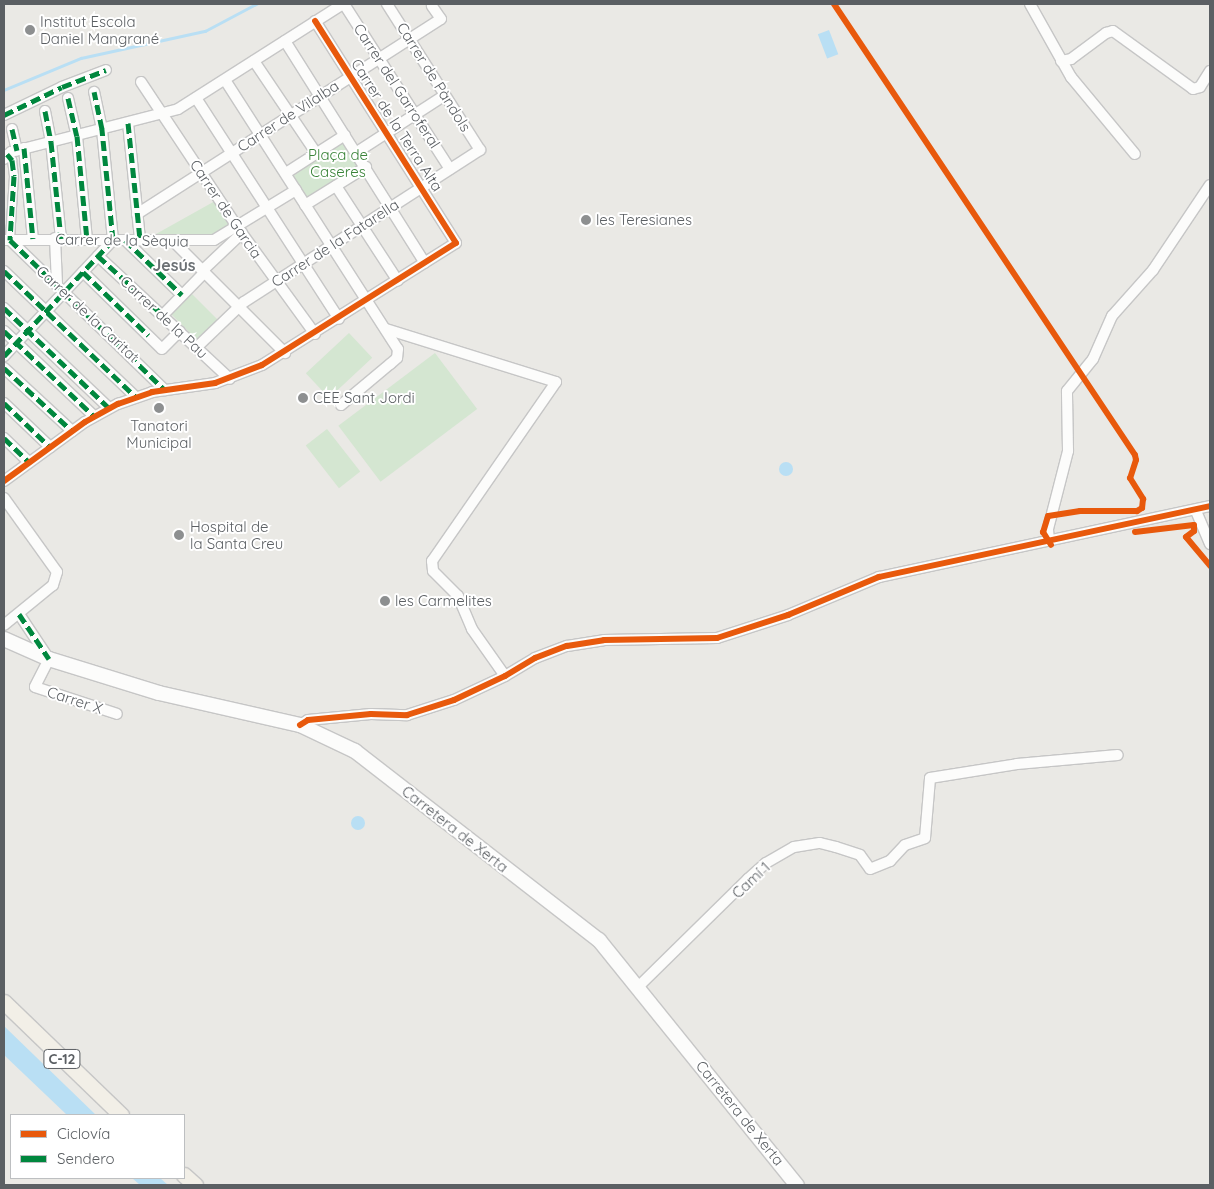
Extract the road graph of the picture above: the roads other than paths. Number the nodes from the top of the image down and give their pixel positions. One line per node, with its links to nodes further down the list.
1 (344, 4): 5 (street); 8 (street, Carrer del Garroferal)
2 (387, 4): 6 (street, Carrer de Pàndols)
3 (1030, 4): 10 (street)
4 (432, 6): 6 (street, Carrer de Vilalba)
5 (315, 21): 7 (street); 13 (street, Carrer de la Terra Alta)
6 (410, 40): 8 (street, Carrer de Vilalba); 17 (street, Carrer de Pàndols)
7 (285, 41): 9 (street); 18 (street)
8 (380, 58): 13 (street, Carrer de Vilalba); 22 (street, Carrer del Garroferal)
9 (254, 61): 14 (street); 25 (street)
10 (1061, 61): 12 (street); 39 (street)
11 (106, 70): 24 (street)
12 (1210, 71)
13 (350, 75): 18 (street, Carrer de Vilalba); 29 (street, Carrer de la Terra Alta)
14 (225, 80): 20 (street); 30 (street)
15 (141, 82): 23 (street, Carrer de Garcia)
16 (94, 92): 28 (street)
17 (445, 95): 22 (street); 34 (street, Carrer de Pàndols)
18 (321, 96): 25 (street, Carrer de Vilalba); 31 (street)
19 (68, 98): 32 (street)
20 (196, 98): 23 (street); 38 (street)
21 (45, 111): 33 (street)
22 (415, 114): 29 (street); 41 (street, Carrer del Garroferal)
23 (163, 115): 26 (street); 42 (street, Carrer de Garcia)
24 (4, 116)
25 (291, 116): 30 (street, Carrer de Vilalba); 37 (street)
26 (128, 123): 28 (street); 51 (street)
27 (12, 129): 36 (street)
28 (102, 130): 32 (street); 58 (street)
29 (388, 132): 35 (street); 46 (street, Carrer de la Terra Alta)
30 (260, 134): 38 (street, Carrer de Vilalba); 43 (street)
31 (345, 135): 35 (street); 37 (street)
32 (77, 136): 33 (street); 56 (street)
33 (51, 142): 36 (street); 54 (street)
34 (480, 150): 41 (street, Carrer de la Fatarella)
35 (357, 152): 40 (street)
36 (13, 153): 55 (street); 57 (street)
37 (316, 153): 43 (street)
38 (232, 154): 42 (street, Carrer de Vilalba); 50 (street)
39 (1135, 154)
40 (366, 167): 45 (street); 49 (street)
41 (450, 169): 46 (street, Carrer de la Fatarella)
42 (201, 173): 51 (street, Carrer de Vilalba); 53 (street, Carrer de Garcia)
43 (286, 173): 47 (street)
44 (1210, 185): 105 (street)
45 (336, 186): 48 (street); 52 (street)
46 (422, 187): 49 (street, Carrer de la Fatarella); 65 (street, Carrer de la Terra Alta)
47 (296, 190): 48 (street); 50 (street)
48 (305, 205): 62 (street)
49 (390, 207): 52 (street, Carrer de la Fatarella); 65 (street)
50 (267, 209): 53 (street); 64 (street)
51 (137, 214): 60 (street)
52 (362, 225): 62 (street, Carrer de la Fatarella); 70 (street)
53 (240, 231): 61 (street, Carrer de la Sèquia); 67 (street); 69 (street, Carrer de Garcia)
54 (58, 238): 55 (street, Carrer de la Sèquia); 56 (street, Carrer de la Sèquia); 71 (street)
55 (33, 239): 57 (street, Carrer de la Sèquia)
56 (87, 239): 58 (street, Carrer de la Sèquia)
57 (7, 240): 71 (street, Carrer de la Caritat)
58 (113, 240): 59 (street, Carrer de la Sèquia); 63 (street)
59 (125, 240): 60 (street, Carrer de la Sèquia); 73 (street)
60 (140, 240): 61 (street, Carrer de la Sèquia)
61 (172, 240): 67 (street)
62 (331, 245): 64 (street, Carrer de la Fatarella); 74 (street)
63 (98, 256): 68 (street); 78 (street, Carrer de la Pau)
64 (303, 263): 69 (street, Carrer de la Fatarella); 79 (street)
65 (425, 263): 70 (street)
66 (4, 271): 77 (street)
67 (204, 271): 73 (street); 75 (street)
68 (83, 272): 72 (street); 83 (street)
69 (276, 281): 75 (street, Carrer de la Fatarella); 84 (street, Carrer de Garcia)
70 (398, 281): 74 (street)
71 (57, 284): 72 (street, Carrer de la Caritat)
72 (65, 292): 77 (street); 91 (street, Carrer de la Caritat)
73 (182, 295): 78 (street)
74 (366, 301): 79 (street); 80 (street)
75 (239, 306): 86 (street, Carrer de la Fatarella); 87 (street)
76 (4, 308): 82 (street)
77 (47, 312): 82 (street); 92 (street)
78 (163, 315): 83 (street, Carrer de la Pau)
79 (338, 319): 84 (street)
80 (386, 329): 94 (street); 111 (street)
81 (4, 331): 85 (street)
82 (28, 331): 85 (street); 95 (street)
83 (180, 332): 86 (street, Carrer de la Pau)
84 (315, 334): 87 (street)
85 (16, 343): 88 (street); 96 (street)
86 (197, 347): 90 (street, Carrer de la Pau)
87 (285, 352): 90 (street)
88 (4, 356)
89 (4, 368): 97 (street)
90 (230, 379): 91 (street)
91 (162, 390): 92 (street)
92 (136, 396): 95 (street)
93 (4, 403): 99 (street)
94 (341, 405)
95 (110, 408): 96 (street)
96 (94, 416): 97 (street)
97 (72, 431): 99 (street)
98 (4, 438): 100 (street)
99 (50, 447): 100 (street)
100 (29, 462): 101 (street)
101 (5, 478)
102 (4, 498): 107 (street)
103 (1210, 506): 104 (street)
104 (1196, 511): 105 (street); 106 (street)
105 (1049, 540): 111 (street)
106 (1210, 544)
107 (18, 614): 108 (street); 110 (street)
108 (4, 625)
109 (4, 639): 110 (main road, Carretera de Xerta)
110 (49, 659): 112 (street, Carrer X); 113 (main road, Carretera de Xerta)
111 (505, 676): 113 (street)
112 (116, 714)
113 (300, 725): 115 (main road, Carretera de Xerta)
114 (1118, 755): 115 (street, Camí 1)
115 (639, 986): 120 (main road, Carretera de Xerta)
116 (4, 1002): 117 (main road, C-12)
117 (120, 1114)
118 (185, 1175): 119 (main road)
119 (195, 1185)
120 (797, 1185)

